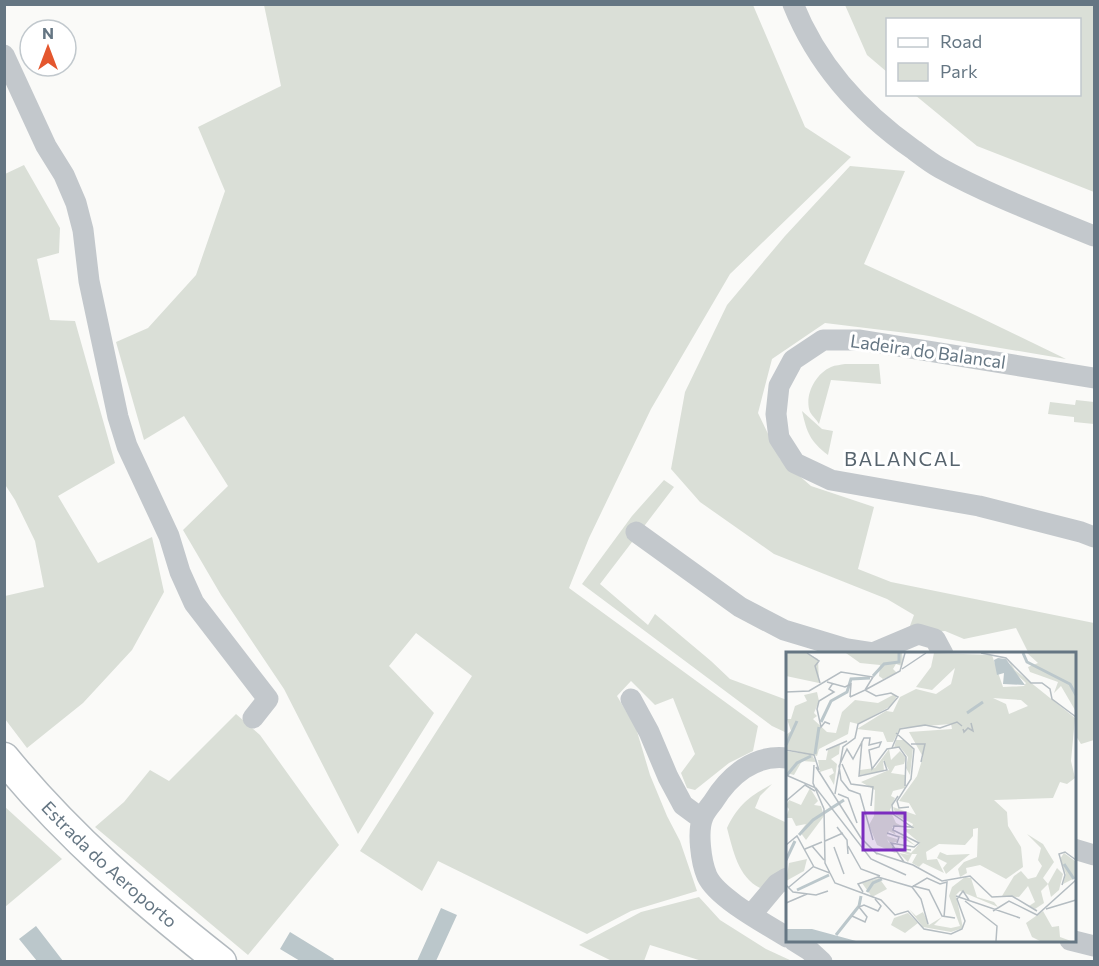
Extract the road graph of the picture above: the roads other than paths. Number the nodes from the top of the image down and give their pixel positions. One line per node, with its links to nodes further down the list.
1 (793, 4): 3 (street)
2 (4, 55): 11 (street)
3 (1095, 236)
4 (1095, 378): 6 (street, Ladeira do Balancal)
5 (636, 532): 7 (street)
6 (1095, 537)
7 (867, 652)
8 (875, 652): 9 (street)
9 (942, 652)
10 (631, 699): 14 (street)
11 (253, 718)
12 (4, 758): 23 (main road, Estrada do Aeroporto)
13 (786, 758): 14 (street)
14 (702, 819): 18 (street)
15 (1075, 849): 16 (street)
16 (1095, 855)
17 (786, 879): 18 (street)
18 (751, 915): 19 (street)
19 (786, 936)
20 (1075, 941): 22 (street)
21 (796, 942): 24 (street)
22 (1095, 946)
23 (221, 962)
24 (822, 962)

